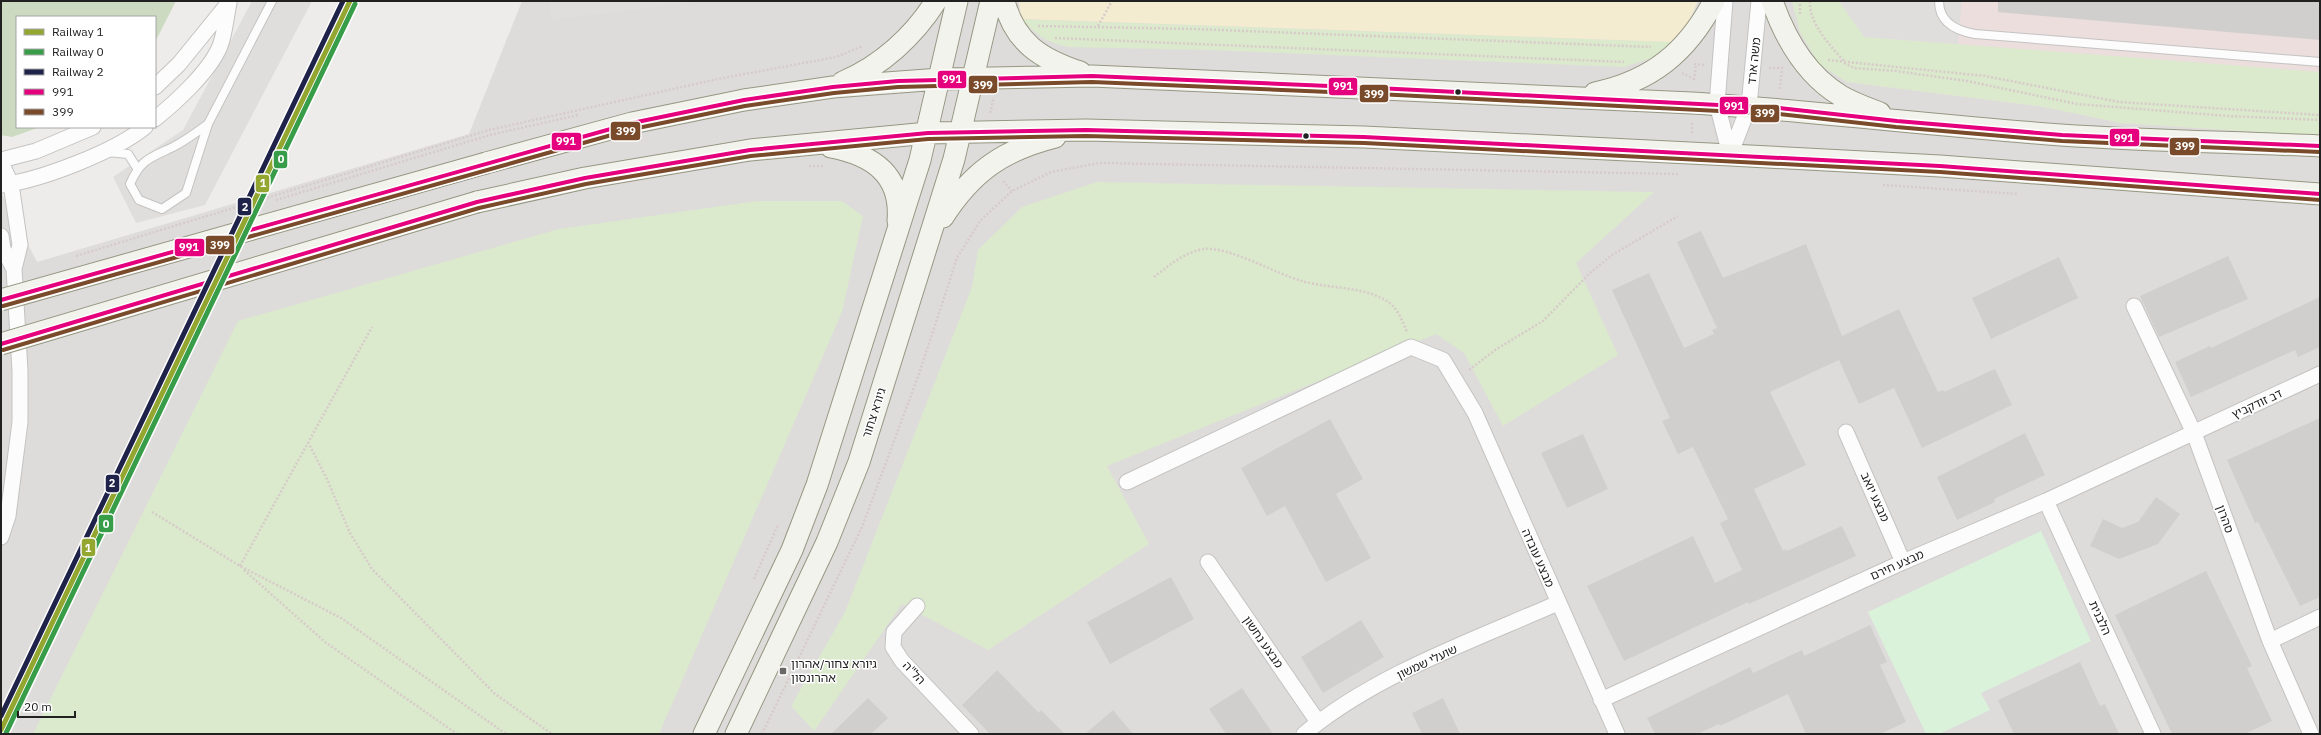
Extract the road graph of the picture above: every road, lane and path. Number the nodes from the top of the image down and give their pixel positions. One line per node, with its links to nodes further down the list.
1 (272, 1): 41 (lane)
2 (936, 1): 32 (main road)
3 (957, 1): 29 (main road)
4 (991, 1): 28 (main road, גיורא צחור)
5 (1004, 1): 15 (main road)
6 (1112, 1): 14 (path)
7 (1714, 1): 20 (main road)
8 (1725, 1): 25 (street)
9 (1759, 1): 26 (street, משה ארד)
10 (1772, 1): 24 (main road)
11 (1810, 1): 21 (path)
12 (1939, 1): 23 (lane)
13 (229, 2): 31 (street); 38 (street)
14 (1098, 26): 15 (path); 20 (path)
15 (1015, 29): 27 (main road)
16 (1053, 38): 22 (path)
17 (869, 43): 64 (path, bridge)
18 (866, 49): 19 (path)
19 (854, 55)
20 (1669, 60): 25 (path); 30 (path); 34 (main road)
21 (1842, 61): 24 (path); 37 (path); 39 (path)
22 (1625, 62)
23 (2320, 62)
24 (1806, 64): 26 (path); 40 (main road)
25 (1720, 66): 35 (street)
26 (1754, 69): 36 (street, משה ארד)
27 (1092, 76): 28 (main road); 34 (main road)
28 (974, 78): 29 (main road); 45 (main road, גיורא צחור)
29 (940, 79): 32 (main road); 46 (main road)
30 (1694, 80)
31 (156, 86)
32 (833, 87): 68 (main road, bridge)
33 (699, 88): 47 (path)
34 (1573, 98): 35 (main road)
35 (1717, 104): 36 (main road); 51 (street)
36 (1749, 106): 40 (main road); 51 (street, משה ארד)
37 (2320, 115)
38 (156, 118)
39 (2320, 120)
40 (1897, 121): 49 (main road)
41 (208, 124): 54 (lane); 54 (lane)
42 (91, 128): 52 (street)
43 (143, 128): 50 (street)
44 (1086, 130): 45 (main road); 51 (main road); 65 (main road)
45 (962, 131): 46 (main road); 65 (main road, גיורא צחור)
46 (928, 133): 48 (main road); 63 (main road)
47 (490, 135)
48 (809, 144): 63 (main road); 71 (main road, bridge)
49 (2320, 146)
50 (102, 151): 54 (lane); 57 (street)
51 (1730, 155): 60 (main road)
52 (1, 161): 57 (street)
53 (808, 166): 55 (path)
54 (137, 168)
55 (830, 168)
56 (1683, 174): 99 (path)
57 (6, 185): 66 (street)
58 (1882, 185): 59 (path)
59 (2025, 194)
60 (2320, 194)
61 (1678, 216): 74 (path)
62 (1, 236): 66 (street)
63 (896, 239): 97 (main road)
64 (70, 258)
65 (923, 259): 98 (main road, גיורא צחור)
66 (14, 269): 82 (street)
67 (1154, 277): 72 (path)
68 (1, 300)
69 (2134, 306): 76 (street, סהרון)
70 (372, 327): 77 (path)
71 (1, 344)
72 (1411, 347): 74 (street, מבצע עובדה); 78 (street)
73 (2320, 374): 76 (street, דב זודקביץ)
74 (1457, 382): 87 (street, מבצע עובדה)
75 (1846, 432): 84 (street, מבצע יואב)
76 (2194, 434): 79 (street, מבצע חירם); 90 (street, סהרון)
77 (308, 442): 85 (path); 96 (path)
78 (1127, 482)
79 (2046, 501): 84 (street, מבצע חירם); 103 (street, הלבנית)
80 (152, 512): 85 (path)
81 (781, 519): 86 (path)
82 (1, 537)
83 (1208, 562): 92 (street, מבצע נחשון)
84 (1903, 562): 91 (street, מבצע חירם)
85 (240, 566): 94 (path); 95 (path)
86 (752, 584)
87 (1558, 603): 91 (street, מבצע עובדה); 92 (street, שועלי שמשון)
88 (917, 606): 100 (street, הל"ה)
89 (2320, 617): 90 (street)
90 (2270, 641): 93 (street, סהרון)
91 (1602, 700): 102 (street, מבצע עובדה)
92 (1318, 722): 101 (street, שועלי שמשון)
93 (2306, 732)
94 (457, 734)
95 (506, 734)
96 (552, 734)
97 (704, 734)
98 (736, 734)
99 (762, 734)
100 (972, 734)
101 (1304, 734)
102 (1617, 734)
103 (2153, 734)

